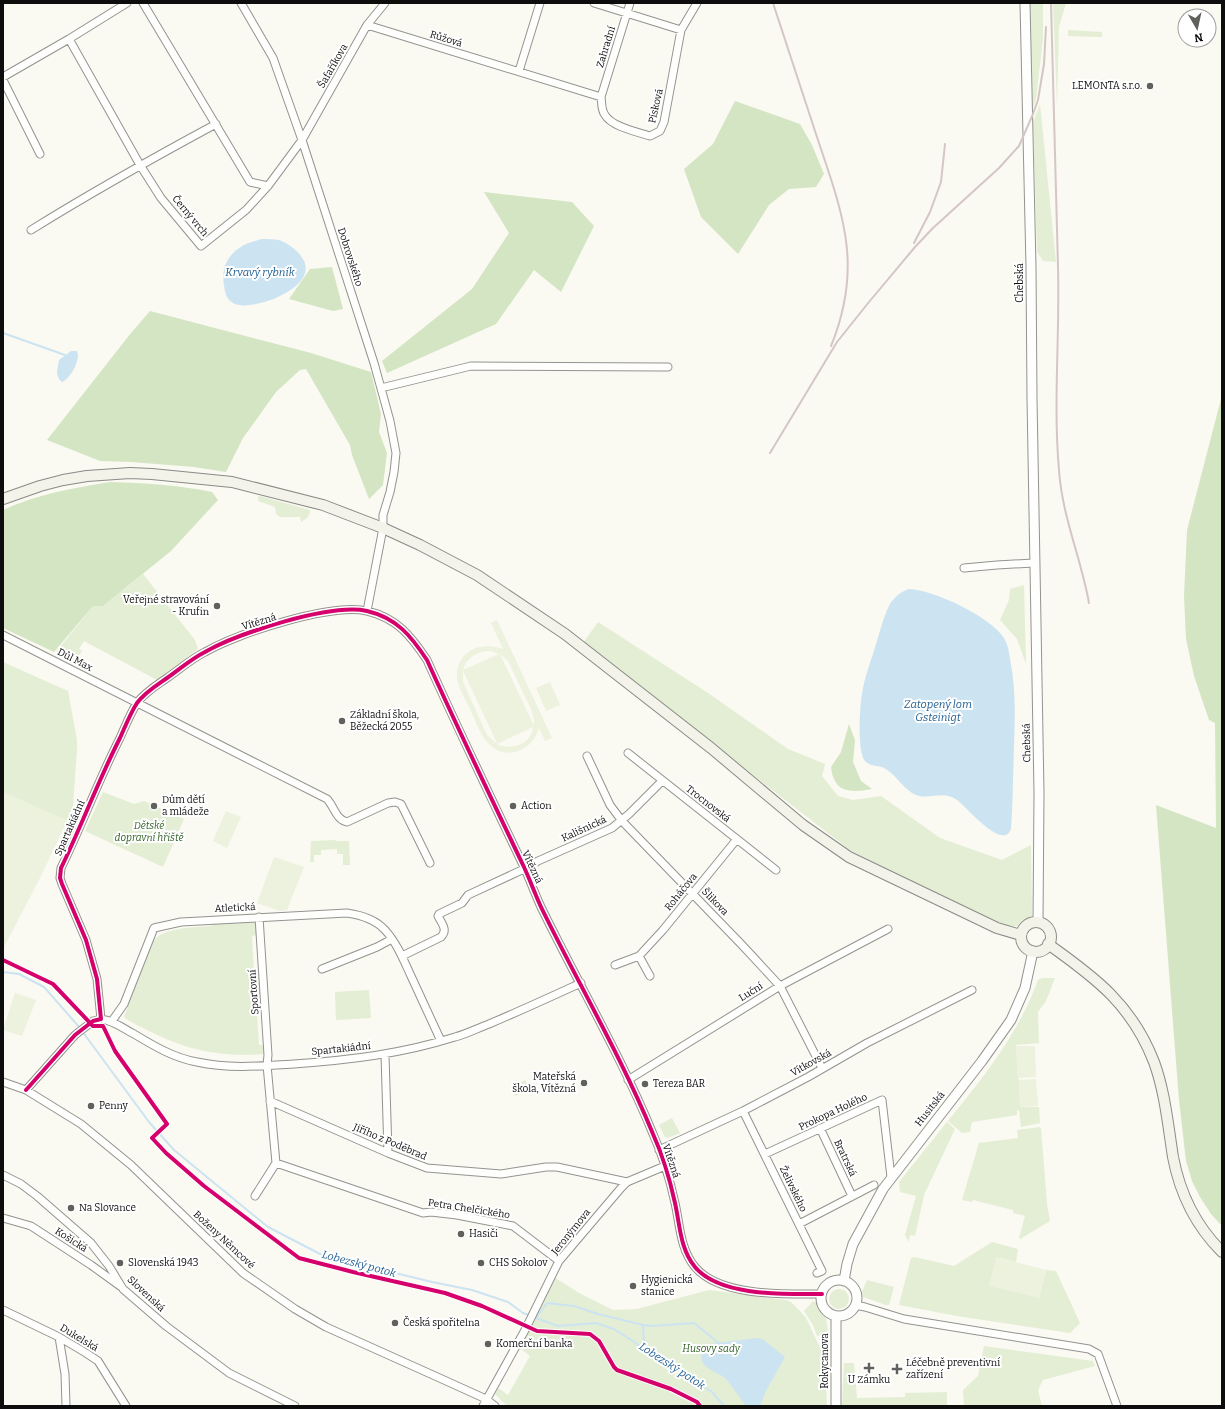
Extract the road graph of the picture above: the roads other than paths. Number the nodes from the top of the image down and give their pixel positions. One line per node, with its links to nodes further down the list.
1 (127, 3): 13 (street)
2 (143, 3): 18 (street)
3 (242, 3): 19 (street, Dobrovského)
4 (385, 3): 11 (street, Šafaříkova)
5 (540, 3): 14 (street)
6 (594, 3): 10 (street)
7 (630, 3): 10 (street, Zahradní)
8 (697, 3): 12 (street, Písková)
9 (1025, 3): 28 (street, Chebská)
10 (628, 12): 12 (street); 17 (street, Zahradní)
11 (367, 26): 14 (street, Růžová); 19 (street, Šafaříkova)
12 (681, 30): 17 (street, Písková)
13 (70, 39): 15 (street); 21 (street, Černý vrch)
14 (519, 71): 17 (street, Růžová)
15 (3, 77)
16 (3, 80): 20 (street)
17 (601, 97)
18 (216, 124): 21 (street); 22 (street)
19 (302, 140): 22 (street, Černý vrch); 25 (street, Dobrovského)
20 (40, 154)
21 (140, 165): 22 (street, Černý vrch); 23 (street)
22 (268, 186)
23 (31, 230)
24 (668, 367): 25 (street)
25 (381, 388): 27 (street, Dobrovského)
26 (3, 499): 27 (main road)
27 (383, 528): 30 (street, Dobrovského); 45 (main road)
28 (1034, 563): 29 (street); 43 (street, Chebská)
29 (964, 568)
30 (367, 611): 32 (street, Vítězná); 39 (street, Vítězná)
31 (3, 634): 32 (street, Důl Max)
32 (137, 703): 38 (street); 57 (street, Spartakiádní)
33 (628, 753): 35 (street, Trocnovská)
34 (587, 756): 36 (street, Šlikova)
35 (662, 781): 36 (street, Kališnická); 37 (street, Trocnovská)
36 (622, 821): 39 (street, Kališnická); 41 (street, Šlikova)
37 (737, 839): 40 (street, Trocnovská); 41 (street, Roháčova)
38 (430, 863)
39 (524, 869): 49 (street); 54 (street, Vítězná)
40 (776, 870)
41 (693, 894): 50 (street, Roháčova); 55 (street, Šlikova)
42 (259, 917): 46 (street, Atletická); 58 (street, Atletická); 61 (street, Sportovní)
43 (1038, 922): 45 (main road); 47 (main road)
44 (888, 929): 55 (street, Luční)
45 (1021, 935): 48 (main road)
46 (392, 939): 49 (street, Atletická); 52 (street)
47 (1048, 944): 48 (main road); 82 (main road)
48 (1033, 951): 75 (street, Husitská)
49 (402, 956): 59 (street, Atletická)
50 (639, 956): 51 (street, Roháčova); 53 (street)
51 (615, 965)
52 (322, 969)
53 (650, 976)
54 (580, 983): 59 (street, Spartakiádní); 63 (street, Vítězná)
55 (780, 986): 62 (street, Šlikova); 63 (street, Luční)
56 (972, 990): 62 (street, Vítkovská)
57 (101, 1019): 58 (street, Spartakiádní); 65 (street)
58 (112, 1021): 61 (street, Spartakiádní)
59 (441, 1041): 60 (street, Spartakiádní)
60 (385, 1054): 61 (street, Spartakiádní); 70 (street)
61 (267, 1065): 66 (street, Sportovní)
62 (822, 1068): 67 (street, Vítkovská)
63 (628, 1080): 69 (street, Vítězná)
64 (3, 1082): 65 (street, Boženy Němcové)
65 (26, 1090): 92 (street, Boženy Němcové)
66 (270, 1101): 70 (street, Jiřího z Poděbrad); 72 (street, Sportovní)
67 (743, 1111): 69 (street, Vítkovská); 71 (street, Želivského)
68 (820, 1128): 71 (street, Prokopa Holého); 75 (street, Prokopa Holého); 79 (street, Bratrská)
69 (659, 1150): 73 (street, Vítězná)
70 (388, 1153): 76 (street, Jiřího z Poděbrad)
71 (765, 1154): 81 (street, Želivského)
72 (276, 1163): 78 (street); 83 (street, Petra Chelčického)
73 (665, 1166): 76 (street, Jeronýmova); 87 (street, Vítězná)
74 (3, 1175): 86 (street, Slovenská)
75 (891, 1177): 85 (street, Husitská)
76 (627, 1182): 83 (street, Jeronýmova)
77 (874, 1185): 79 (street)
78 (255, 1196)
79 (852, 1196): 81 (street)
80 (3, 1218): 86 (street, Košická)
81 (799, 1224): 84 (street, Želivského)
82 (1222, 1252)
83 (559, 1261): 92 (street, Jeronýmova)
84 (817, 1273)
85 (844, 1281): 87 (street); 88 (street)
86 (123, 1289): 95 (street, Slovenská)
87 (822, 1294): 90 (street)
88 (855, 1305): 90 (street); 98 (street)
89 (3, 1310): 91 (street, Dukelská)
90 (836, 1316): 97 (street, Rokycanova)
91 (59, 1337): 93 (street); 94 (street, Dukelská)
92 (484, 1403): 96 (street, Boženy Němcové)
93 (66, 1406)
94 (126, 1406)
95 (295, 1406)
96 (495, 1406)
97 (836, 1406)
98 (1117, 1406)

